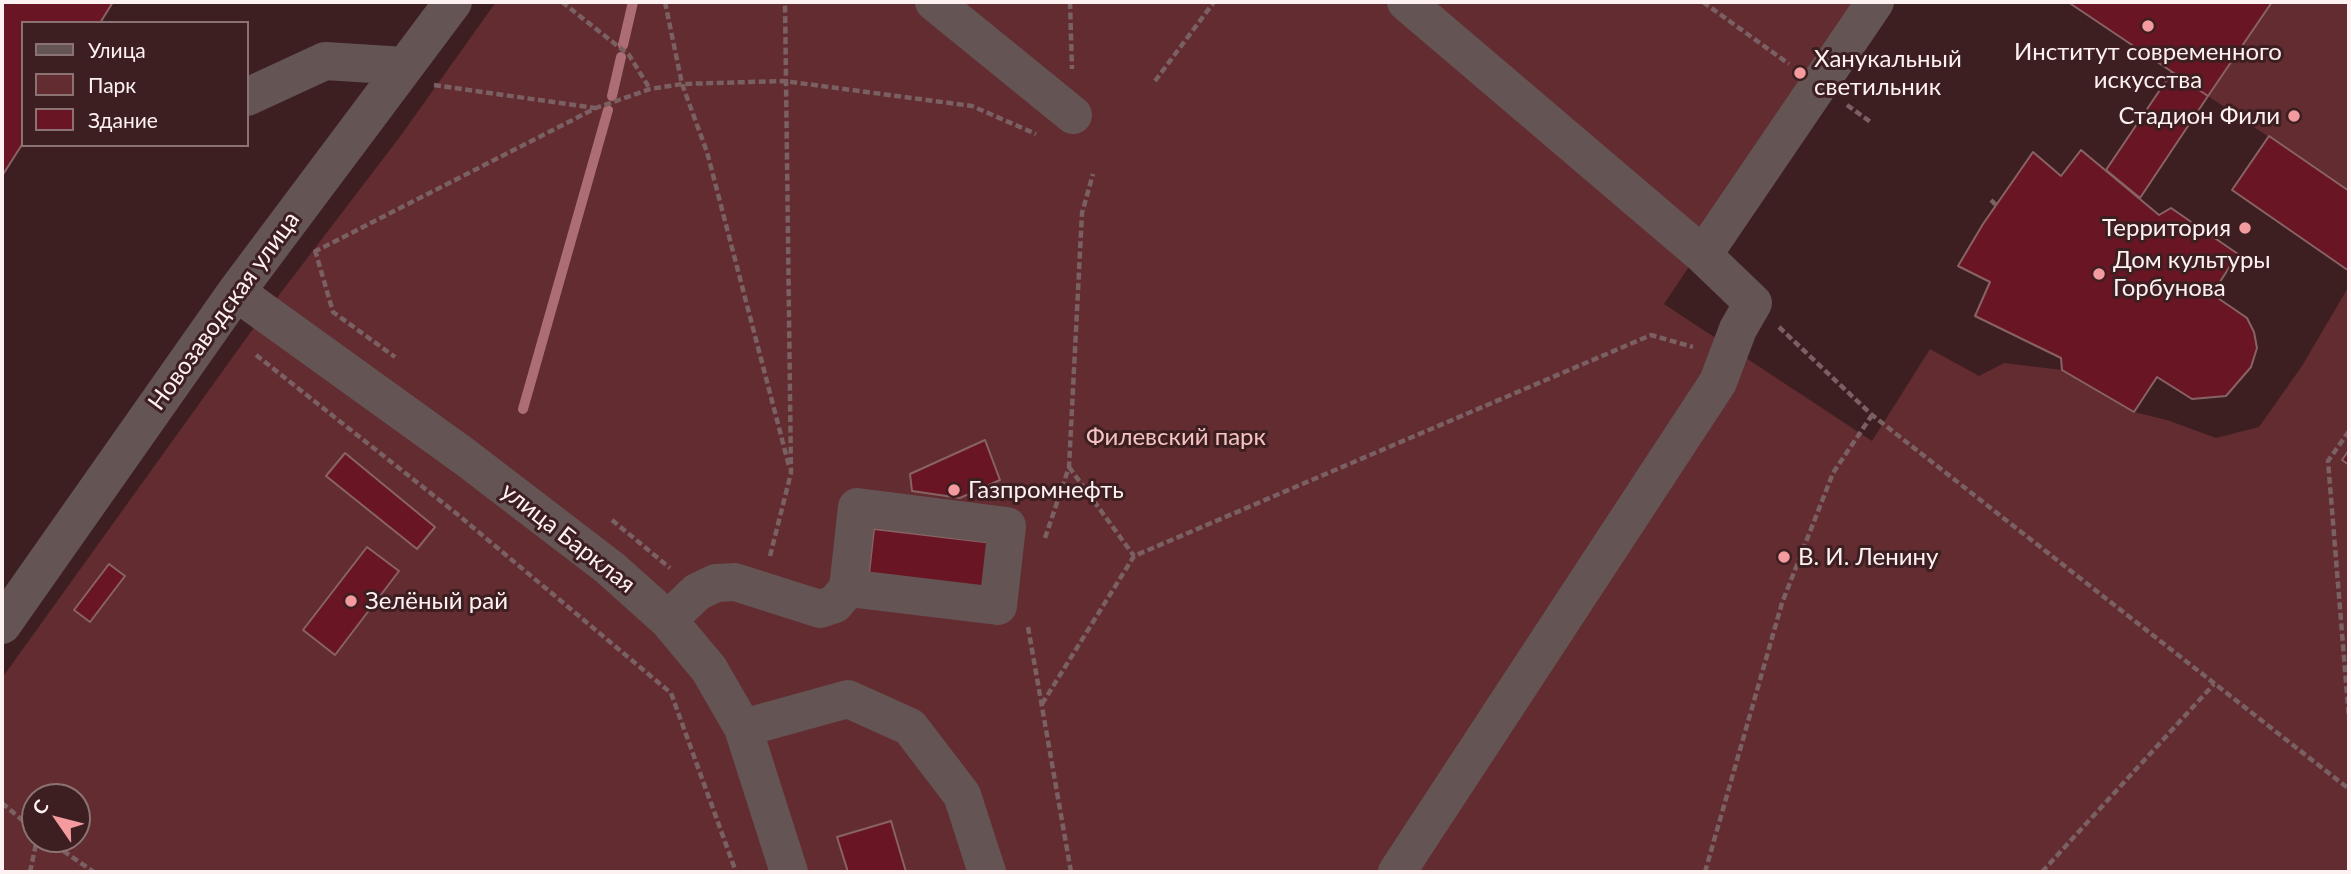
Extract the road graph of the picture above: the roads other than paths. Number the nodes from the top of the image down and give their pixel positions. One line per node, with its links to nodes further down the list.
1 (453, 2): 5 (street, Новозаводская улица)
2 (934, 2): 7 (street)
3 (1406, 2): 8 (street)
4 (1875, 2): 8 (street)
5 (420, 70): 6 (street); 9 (street, Новозаводская улица)
6 (248, 97)
7 (1073, 115)
8 (1703, 255): 16 (street)
9 (236, 292): 11 (street, улица Барклая); 12 (street, Новозаводская улица)
10 (848, 588): 11 (street)
11 (668, 620): 13 (street, улица Барклая)
12 (2, 625)
13 (743, 727): 14 (street, улица Барклая); 15 (street)
14 (789, 872)
15 (986, 872)
16 (1397, 872)

